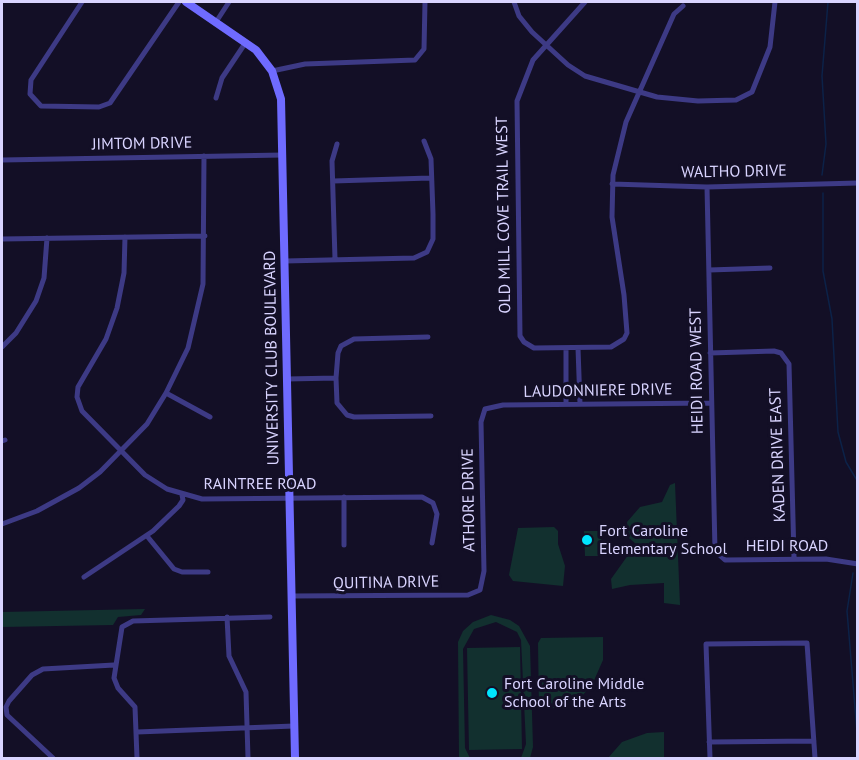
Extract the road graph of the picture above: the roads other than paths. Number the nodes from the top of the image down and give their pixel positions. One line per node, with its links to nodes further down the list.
1 (82, 2): 2 (street)
2 (179, 2)
3 (186, 2): 10 (street, UNIVERSITY CLUB BOULEVARD)
4 (229, 2): 10 (street)
5 (426, 2): 13 (street)
6 (514, 2): 12 (street)
7 (585, 2): 12 (street, OLD MILL COVE TRAIL WEST)
8 (775, 2): 14 (street)
9 (684, 6): 14 (street)
10 (216, 22): 11 (street, UNIVERSITY CLUB BOULEVARD)
11 (246, 42): 13 (street, UNIVERSITY CLUB BOULEVARD); 15 (street)
12 (545, 44): 14 (street); 36 (street, OLD MILL COVE TRAIL WEST)
13 (272, 71): 18 (street, UNIVERSITY CLUB BOULEVARD)
14 (639, 92): 24 (street)
15 (216, 98)
16 (424, 141): 21 (street)
17 (337, 144): 22 (street)
18 (283, 155): 19 (street, JIMTOM DRIVE); 31 (street, UNIVERSITY CLUB BOULEVARD)
19 (204, 156): 20 (street, JIMTOM DRIVE); 26 (street)
20 (2, 160)
21 (430, 178): 22 (street); 30 (street)
22 (333, 181): 30 (street)
23 (858, 183): 25 (street, WALTHO DRIVE)
24 (612, 184): 25 (street, WALTHO DRIVE); 37 (street)
25 (707, 187): 33 (street, HEIDI ROAD WEST)
26 (205, 236): 27 (street); 41 (street)
27 (125, 237): 28 (street); 48 (street, RAINTREE ROAD)
28 (47, 238): 29 (street); 35 (street)
29 (2, 239)
30 (335, 259): 31 (street)
31 (285, 261): 40 (street, UNIVERSITY CLUB BOULEVARD)
32 (770, 268): 33 (street)
33 (709, 270): 38 (street, HEIDI ROAD WEST)
34 (428, 337): 39 (street)
35 (2, 347)
36 (566, 348): 37 (street); 43 (street)
37 (578, 348): 44 (street)
38 (710, 353): 42 (street, HEIDI ROAD WEST); 57 (street, KADEN DRIVE EAST)
39 (336, 378): 40 (street); 46 (street)
40 (287, 379): 51 (street, UNIVERSITY CLUB BOULEVARD)
41 (166, 393): 47 (street); 48 (street)
42 (711, 403): 44 (street, LAUDONNIERE DRIVE); 56 (street, HEIDI ROAD WEST)
43 (566, 404): 44 (street, LAUDONNIERE DRIVE); 45 (street, LAUDONNIERE DRIVE)
44 (580, 404)
45 (485, 409): 61 (street, ATHORE DRIVE)
46 (431, 416)
47 (210, 417)
48 (121, 452): 49 (street, RAINTREE ROAD); 52 (street)
49 (182, 495): 51 (street, RAINTREE ROAD); 53 (street)
50 (344, 497): 51 (street, RAINTREE ROAD); 54 (street, RAINTREE ROAD); 55 (street)
51 (289, 498): 62 (street, UNIVERSITY CLUB BOULEVARD)
52 (2, 524)
53 (147, 536): 59 (street); 60 (street)
54 (432, 543)
55 (344, 545)
56 (717, 554): 57 (street, HEIDI ROAD)
57 (794, 558): 58 (street, HEIDI ROAD)
58 (858, 564)
59 (208, 572)
60 (84, 577)
61 (480, 590): 62 (street, QUITINA DRIVE)
62 (291, 596): 66 (street, UNIVERSITY CLUB BOULEVARD)
63 (227, 617): 64 (street); 65 (street); 67 (street)
64 (270, 617)
65 (114, 665): 68 (street); 71 (street)
66 (294, 726): 67 (street); 74 (street, UNIVERSITY CLUB BOULEVARD)
67 (247, 728): 68 (street); 73 (street)
68 (136, 732): 72 (street)
69 (814, 741): 70 (street); 70 (street); 76 (street)
70 (709, 742): 75 (street)
71 (53, 759)
72 (137, 759)
73 (248, 759)
74 (295, 759)
75 (710, 759)
76 (815, 759)

